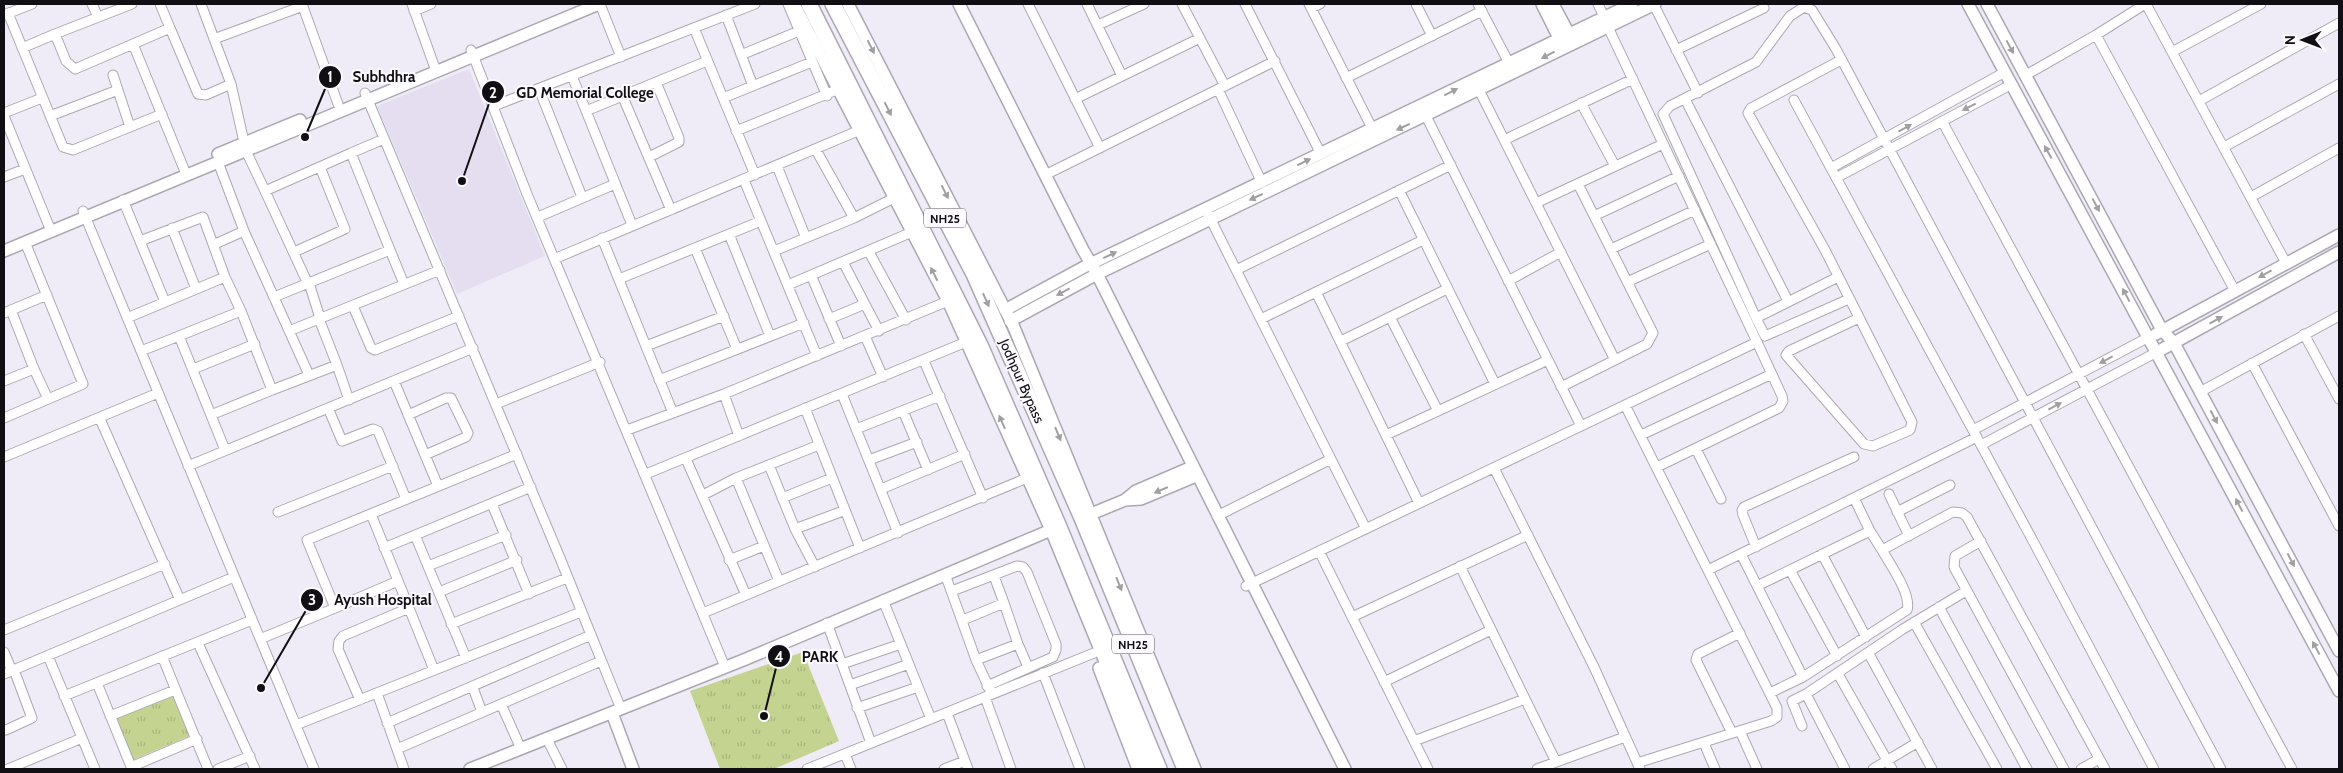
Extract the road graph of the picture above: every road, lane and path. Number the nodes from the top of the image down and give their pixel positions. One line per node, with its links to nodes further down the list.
1 (32, 4): 38 (street)
2 (92, 4): 40 (street)
3 (131, 4): 40 (street)
4 (160, 4): 44 (street)
5 (200, 4): 52 (street)
6 (430, 4): 35 (street)
7 (582, 4): 57 (street)
8 (600, 4): 57 (street); 59 (street)
9 (755, 4): 39 (street)
10 (788, 4): 46 (street)
11 (794, 4): 80 (street)
12 (809, 4): 471 (highway)
13 (834, 4): 472 (highway, Jodhpur Bypass / NH25, one-way to 472)
14 (848, 4): 204 (street, one-way to 204)
15 (953, 4): 179 (street)
16 (959, 4): 128 (street)
17 (1028, 4): 89 (street)
18 (1087, 4): 43 (street)
19 (1144, 4): 43 (street)
20 (1182, 4): 51 (street)
21 (1245, 4): 62 (street)
22 (1320, 4): 34 (street)
23 (1416, 4): 48 (street)
24 (1542, 4): 49 (street)
25 (1553, 4): 49 (street)
26 (1598, 4): 41 (street)
27 (1632, 4): 41 (street)
28 (1654, 4): 41 (street); 55 (street)
29 (1968, 4): 66 (street)
30 (1987, 4): 68 (street, one-way to 68)
31 (2145, 4): 50 (street); 56 (street)
32 (2261, 4): 56 (street)
33 (302, 5): 52 (street); 94 (street)
34 (1310, 6): 71 (street)
35 (413, 7): 65 (street)
36 (1480, 8): 48 (street); 64 (street)
37 (1764, 8): 55 (street)
38 (6, 14): 54 (street)
39 (726, 15): 45 (street); 58 (street)
40 (98, 17): 47 (street)
41 (1606, 21): 49 (street); 72 (street); 82 (street, one-way to 82)
42 (2339, 23): 92 (street)
43 (1098, 25): 70 (street)
44 (170, 28): 53 (street); 74 (street)
45 (694, 28): 59 (street); 61 (street)
46 (800, 31): 58 (street); 63 (street)
47 (55, 34): 53 (street); 54 (street)
48 (1432, 36): 71 (street)
49 (1564, 36): 64 (street)
50 (2096, 36): 68 (street); 192 (street)
51 (1200, 38): 70 (street); 78 (street)
52 (214, 39): 74 (street)
53 (133, 44): 97 (street)
54 (22, 48): 87 (street)
55 (1676, 50): 83 (street)
56 (2172, 52): 92 (street)
57 (472, 53): 65 (street); 95 (street)
58 (741, 55): 77 (street)
59 (620, 56): 69 (street)
60 (1840, 60): 83 (street); 108 (street); 182 (street)
61 (708, 61): 73 (street); 88 (street)
62 (1275, 61): 78 (street); 117 (street)
63 (812, 62): 77 (street); 86 (street)
64 (1509, 63): 104 (street, one-way to 64)
65 (435, 68): 85 (street)
66 (2005, 72): 75 (street); 108 (street, one-way to 66)
67 (113, 75): 81 (street)
68 (2026, 75): 218 (street, one-way to 218)
69 (572, 76): 79 (street); 96 (street)
70 (1122, 76): 89 (street)
71 (1346, 78): 104 (street)
72 (1633, 79): 93 (street); 109 (street)
73 (656, 82): 84 (street); 118 (street)
74 (231, 84): 110 (street)
75 (2012, 84): 101 (street, one-way to 101); 224 (street, one-way to 75)
76 (2339, 84): 111 (street)
77 (754, 86): 88 (street)
78 (1221, 88): 112 (street); 133 (street)
79 (539, 89): 95 (street); 138 (street)
80 (839, 89): 86 (street); 103 (street)
81 (118, 90): 99 (street); 102 (street)
82 (1479, 90): 100 (street); 107 (street)
83 (1698, 93): 90 (street)
84 (622, 95): 96 (street); 118 (street)
85 (366, 96): 94 (street); 106 (street); 110 (street)
86 (827, 96): 105 (street)
87 (42, 98): 98 (street); 99 (street)
88 (723, 98): 105 (street)
89 (1076, 99): 112 (street)
90 (1685, 100): 198 (street); 210 (street)
91 (1794, 100): 124 (street)
92 (2199, 101): 111 (street)
93 (1581, 103): 107 (street); 123 (street)
94 (338, 104): 110 (street)
95 (494, 106): 148 (street)
96 (586, 111): 134 (street)
97 (162, 114): 102 (street); 126 (street)
98 (4, 115): 125 (street)
99 (50, 116): 102 (street)
100 (1426, 116): 120 (street); 146 (street, one-way to 146)
101 (1942, 121): 115 (street); 246 (street)
102 (130, 128)
103 (860, 130): 114 (street); 139 (street)
104 (1373, 130): 117 (street)
105 (736, 131): 127 (street)
106 (384, 139): 116 (street); 178 (street)
107 (1504, 140): 142 (street)
108 (1884, 140): 115 (street); 124 (street)
109 (1664, 144): 123 (street); 129 (street)
110 (245, 147): 119 (street); 126 (street); 137 (street)
111 (2224, 147): 140 (street)
112 (1100, 148): 128 (street)
113 (2339, 148): 140 (street)
114 (816, 150): 122 (street); 149 (street)
115 (1889, 150): 131 (street); 264 (street)
116 (351, 153): 121 (street); 168 (street)
117 (1321, 154): 133 (street, one-way to 117)
118 (648, 157): 143 (street)
119 (218, 162): 126 (street); 154 (street)
120 (1450, 165): 136 (street); 185 (street)
121 (320, 166): 137 (street); 171 (street)
122 (777, 166): 127 (street); 159 (street)
123 (1615, 166): 135 (street)
124 (1831, 168): 131 (street)
125 (25, 169): 130 (street); 152 (street)
126 (185, 171): 141 (street); 145 (street)
127 (755, 175): 132 (street)
128 (1045, 175): 179 (street)
129 (1679, 176): 144 (street); 147 (street)
130 (4, 177)
131 (1836, 178): 283 (street)
132 (744, 180): 143 (street); 150 (street)
133 (1262, 183): 146 (street)
134 (615, 184): 138 (street); 151 (street)
135 (1578, 184): 142 (street); 147 (street)
136 (1399, 190): 160 (street); 180 (street)
137 (265, 191): 171 (street)
138 (582, 197): 148 (street)
139 (896, 197): 149 (street); 155 (street)
140 (2251, 197): 177 (street)
141 (124, 200): 145 (street); 161 (street)
142 (1536, 203): 173 (street)
143 (671, 210): 151 (street)
144 (1695, 210): 165 (street); 167 (street)
145 (84, 214): 152 (street); 209 (street)
146 (1208, 214): 179 (street); 180 (street)
147 (1594, 216): 167 (street)
148 (538, 217): 175 (street)
149 (854, 218): 159 (street)
150 (761, 221): 156 (street); 170 (street)
151 (632, 225): 158 (street)
152 (49, 228): 162 (street); 163 (street)
153 (172, 228): 161 (street); 164 (street); 190 (street)
154 (244, 231): 164 (street); 195 (street)
155 (912, 232): 172 (street); 197 (street, one-way to 155)
156 (729, 234): 166 (street); 222 (street)
157 (2339, 235): 177 (street)
158 (602, 238): 175 (street); 184 (street)
159 (806, 238): 170 (street)
160 (1423, 240): 191 (street); 193 (street)
161 (140, 241): 199 (street)
162 (25, 242): 169 (street); 194 (street)
163 (4, 243)
164 (214, 244): 183 (street)
165 (1711, 244): 186 (street); 227 (street)
166 (695, 248): 184 (street); 206 (street)
167 (1611, 249): 186 (street)
168 (390, 250): 187 (street); 188 (street)
169 (4, 251)
170 (774, 251): 189 (street)
171 (294, 252): 187 (street)
172 (869, 252): 176 (street); 215 (street)
173 (1561, 252): 185 (street); 238 (street)
174 (2339, 252): 229 (street, one-way to 174)
175 (554, 259): 240 (street)
176 (843, 262): 181 (street); 200 (street)
177 (2286, 263): 192 (street, one-way to 192)
178 (440, 270): 188 (street); 205 (street)
179 (1091, 270): 204 (street); 302 (street)
180 (1236, 270): 214 (street)
181 (811, 275): 189 (street); 213 (street)
182 (1838, 276): 196 (street); 198 (street)
183 (226, 277): 190 (street); 202 (street)
184 (619, 279): 230 (street)
185 (1508, 281): 237 (street)
186 (1627, 282): 238 (street)
187 (309, 283): 195 (street); 212 (street)
188 (404, 284): 201 (street)
189 (788, 285): 216 (street)
190 (196, 289): 199 (street)
191 (1448, 289): 208 (street); 252 (street)
192 (2235, 291): 218 (street)
193 (1316, 292): 214 (street); 225 (street)
194 (47, 295): 203 (street); 262 (street)
195 (274, 297): 217 (street)
196 (1849, 299): 210 (street); 211 (street)
197 (948, 301): 215 (street); 226 (street)
198 (1788, 301): 210 (street)
199 (165, 302): 209 (street)
200 (865, 304): 213 (street); 219 (street)
201 (353, 306): 205 (street); 212 (street)
202 (242, 311): 221 (street); 228 (street)
203 (7, 312): 243 (street)
204 (1008, 315): 324 (street, one-way to 324)
205 (459, 316): 232 (street)
206 (724, 316): 230 (street); 233 (street)
207 (2339, 316): 220 (street)
208 (1390, 317): 225 (street); 269 (street)
209 (127, 318): 234 (street)
210 (1756, 318)
211 (1859, 318): 211 (street)
212 (319, 319): 217 (street); 242 (street)
213 (829, 319): 231 (street)
214 (1261, 319): 295 (street)
215 (906, 320): 219 (street)
216 (804, 323): 222 (street); 236 (street)
217 (290, 330): 247 (street)
218 (2162, 330): 224 (street); 229 (street)
219 (879, 331): 223 (street)
220 (2304, 334): 241 (street); 261 (street)
221 (179, 336): 234 (street); 244 (street)
222 (770, 336): 233 (street)
223 (866, 336): 231 (street); 248 (street)
224 (2149, 338): 235 (street); 246 (street, one-way to 246)
225 (1341, 341): 280 (street)
226 (966, 342): 239 (street); 306 (street, one-way to 226)
227 (1757, 342): 245 (street); 266 (street)
228 (255, 344): 244 (street); 255 (street)
229 (2174, 344): 235 (street); 256 (street)
230 (646, 346): 250 (street)
231 (841, 346): 236 (street)
232 (473, 348): 249 (street); 265 (street)
233 (737, 349): 250 (street)
234 (141, 352): 257 (street)
235 (2157, 352): 254 (street); 415 (street, one-way to 235)
236 (818, 356): 258 (street)
237 (1548, 360): 252 (street); 253 (street)
238 (1615, 360): 253 (street)
239 (924, 361): 248 (street); 260 (street)
240 (600, 362): 265 (street); 279 (street)
241 (2252, 363): 256 (street); 326 (street)
242 (337, 365): 247 (street); 263 (street)
243 (34, 369): 251 (street); 262 (street)
244 (193, 369): 273 (street)
245 (1772, 374): 281 (street); 286 (street)
246 (2080, 374): 254 (street); 264 (street)
247 (309, 375): 255 (street)
248 (883, 377): 259 (street)
249 (394, 380): 263 (street); 272 (street)
250 (659, 380): 271 (street)
251 (4, 381)
252 (1495, 384): 269 (street)
253 (1561, 387): 277 (street)
254 (2088, 389): 275 (street, one-way to 254); 490 (street)
255 (272, 390): 273 (street)
256 (2200, 392): 389 (street, one-way to 389)
257 (158, 393): 276 (street); 297 (street)
258 (724, 394): 271 (street); 282 (street)
259 (842, 394): 268 (street); 278 (street)
260 (940, 396): 270 (street); 289 (street)
261 (2339, 399)
262 (48, 400): 274 (street)
263 (349, 400): 267 (street)
264 (2024, 403): 275 (street); 283 (street)
265 (496, 404): 288 (street)
266 (1626, 405): 277 (street); 281 (street)
267 (328, 408): 287 (street); 298 (street)
268 (805, 408): 282 (street); 285 (street)
269 (1438, 411): 280 (street)
270 (903, 412): 278 (street); 284 (street)
271 (673, 413): 279 (street)
272 (408, 414): 290 (street); 290 (street)
273 (211, 415): 287 (street)
274 (4, 418)
275 (2033, 418): 283 (street); 489 (street)
276 (100, 419): 291 (street); 347 (street)
277 (1581, 426): 300 (street)
278 (856, 429): 294 (street)
279 (627, 430): 303 (street)
280 (1386, 435): 318 (street)
281 (1641, 435): 299 (street)
282 (739, 436): 293 (street)
283 (1977, 437): 315 (street); 488 (street)
284 (917, 442): 294 (street); 301 (street)
285 (819, 445): 296 (street); 305 (street)
286 (1696, 448): 299 (street); 316 (street)
287 (225, 450): 297 (street)
288 (517, 454): 308 (street); 309 (street)
289 (966, 454): 301 (street); 314 (street)
290 (425, 455): 308 (street)
291 (4, 457)
292 (1854, 457): 338 (street)
293 (686, 459): 303 (street); 312 (street)
294 (869, 460): 310 (street)
295 (1331, 460): 325 (street); 328 (street)
296 (769, 465): 304 (street); 313 (street)
297 (188, 466): 354 (street)
298 (393, 466): 317 (street); 321 (street)
299 (1657, 467): 351 (street)
300 (1494, 468): 318 (street); 334 (street)
301 (928, 470): 310 (street)
302 (1192, 472): 324 (street); 325 (street); 359 (street)
303 (646, 474): 373 (street)
304 (736, 478): 312 (street); 337 (street)
305 (832, 478): 313 (street); 320 (street)
306 (1026, 478): 314 (street); 329 (street)
307 (1950, 485): 322 (street)
308 (438, 486): 317 (street)
309 (530, 487): 319 (street); 356 (street)
310 (881, 489): 331 (street)
311 (1888, 494): 322 (street)
312 (703, 495): 346 (street)
313 (782, 498): 327 (street)
314 (983, 498): 331 (street)
315 (1854, 498): 330 (street); 338 (street)
316 (1720, 499)
317 (406, 500): 323 (street)
318 (1420, 503): 328 (street)
319 (492, 504): 332 (street); 333 (street)
320 (844, 511): 327 (street); 340 (street)
321 (278, 512)
322 (1897, 512): 335 (street)
323 (371, 514): 339 (street); 370 (street)
324 (1092, 514): 473 (street, one-way to 473)
325 (1217, 516): 359 (street)
326 (2339, 526)
327 (795, 529): 350 (street)
328 (1366, 529): 342 (street)
329 (1049, 531): 353 (street); 391 (street); 470 (street)
330 (1870, 531): 341 (street); 344 (street)
331 (898, 533): 340 (street)
332 (415, 535): 339 (street); 348 (street)
333 (506, 535): 345 (street); 348 (street)
334 (1528, 535): 349 (street); 435 (street)
335 (1909, 536): 336 (street); 341 (street)
336 (1981, 541): 361 (street); 447 (street)
337 (764, 546): 346 (street); 357 (street)
338 (1756, 547): 343 (street)
339 (384, 548): 358 (street)
340 (860, 548): 350 (street)
341 (1882, 550): 384 (street)
342 (1319, 551): 359 (street); 374 (street)
343 (1741, 554): 351 (street); 360 (street)
344 (1822, 554): 352 (street); 384 (street)
345 (517, 560): 362 (street); 364 (street)
346 (729, 560): 365 (street)
347 (165, 564): 366 (street); 380 (street)
348 (428, 566): 362 (street)
349 (1460, 566): 374 (street); 381 (street)
350 (815, 567): 357 (street)
351 (1708, 570): 382 (street)
352 (1790, 570): 360 (street); 395 (street)
353 (945, 574): 363 (street); 367 (street)
354 (234, 576): 366 (street); 375 (street)
355 (994, 576): 363 (street); 368 (street); 402 (street)
356 (567, 578): 364 (street); 372 (street)
357 (779, 581): 365 (street)
358 (398, 582): 370 (street); 371 (street)
359 (1249, 584): 474 (street); 475 (street)
360 (1757, 586): 407 (street)
361 (1966, 591): 369 (street); 485 (street)
362 (439, 592): 379 (street)
363 (952, 592): 376 (street)
364 (529, 594): 379 (street)
365 (746, 595): 373 (street)
366 (180, 600): 393 (street)
367 (883, 600): 378 (street); 387 (street)
368 (1004, 603): 376 (street); 388 (street)
369 (1939, 607): 377 (street); 484 (street)
370 (336, 608): 385 (street)
371 (409, 608): 403 (street); 422 (street)
372 (581, 612): 383 (street); 396 (street)
373 (703, 613): 401 (street)
374 (1352, 617): 408 (street)
375 (252, 620): 385 (street); 386 (street)
376 (963, 620): 397 (street)
377 (1914, 622): 392 (street); 483 (street)
378 (827, 623): 399 (street); 401 (street)
379 (451, 624): 396 (street)
380 (4, 630)
381 (1491, 630): 408 (street); 421 (street)
382 (1740, 634): 417 (street); 434 (street)
383 (591, 635): 398 (street); 413 (street)
384 (1866, 637): 395 (street)
385 (260, 639): 431 (street)
386 (198, 643): 394 (street); 446 (street)
387 (901, 644): 399 (street); 400 (street)
388 (1018, 644): 397 (street); 402 (street)
389 (2339, 651)
390 (4, 652): 404 (street)
391 (1094, 653): 405 (street); 469 (street)
392 (1868, 654): 406 (street); 440 (street)
393 (48, 656): 404 (street); 419 (street)
394 (162, 656): 409 (street); 414 (street)
395 (1836, 656): 407 (street)
396 (466, 658): 403 (street)
397 (976, 660): 411 (street)
398 (601, 661): 423 (street); 426 (street)
399 (842, 664): 410 (street)
400 (909, 664): 410 (street); 412 (street)
401 (726, 667): 426 (street)
402 (1028, 667): 411 (street)
403 (434, 670): 416 (street)
404 (10, 672): 433 (street)
405 (1044, 674): 420 (street); 468 (street)
406 (1838, 674): 418 (street); 450 (street)
407 (1803, 677): 417 (street)
408 (1384, 682): 439 (street)
409 (96, 683): 419 (street); 428 (street)
410 (850, 685): 424 (street)
411 (987, 686): 420 (street)
412 (918, 687): 424 (street); 429 (street)
413 (473, 688): 425 (street); 430 (street)
414 (175, 690): 428 (street); 437 (street)
415 (2339, 691)
416 (377, 693): 422 (street); 430 (street)
417 (1770, 693): 434 (street)
418 (1806, 694): 432 (street); 480 (street)
419 (64, 696): 436 (street)
420 (988, 696): 427 (street); 467 (street)
421 (1525, 699): 439 (street); 448 (street)
422 (360, 700): 431 (street)
423 (501, 704): 425 (street); 444 (street)
424 (857, 708): 441 (street)
425 (482, 712): 443 (street)
426 (614, 712): 438 (street); 462 (street); 463 (street)
427 (947, 713): 429 (street); 449 (street)
428 (110, 716): 452 (street)
429 (931, 719): 441 (street)
430 (387, 724): 443 (street)
431 (296, 725): 458 (street)
432 (1802, 726)
433 (6, 730)
434 (1736, 732): 442 (street); 479 (street)
435 (1625, 737): 448 (street); 451 (street)
436 (82, 738): 453 (street); 454 (street)
437 (197, 739): 452 (street); 455 (street)
438 (547, 739): 444 (street); 461 (street)
439 (1414, 742): 476 (street)
440 (1918, 742): 450 (street); 482 (street)
441 (871, 743): 445 (street)
442 (1704, 743): 451 (street); 478 (street)
443 (397, 748): 459 (street)
444 (521, 749): 460 (street)
445 (845, 754): 464 (street); 465 (street)
446 (250, 756): 456 (street); 457 (street)
447 (2100, 759): 486 (street); 487 (street)
448 (1556, 762): 477 (street)
449 (967, 765): 466 (street)
450 (1890, 765): 481 (street)
451 (1638, 766)
452 (132, 768)
453 (8, 769)
454 (95, 769)
455 (208, 769)
456 (218, 769)
457 (255, 769)
458 (314, 769)
459 (404, 769)
460 (470, 769)
461 (562, 769)
462 (629, 769)
463 (633, 769)
464 (807, 769)
465 (851, 769)
466 (944, 769)
467 (1011, 769)
468 (1080, 769)
469 (1138, 769)
470 (1149, 769)
471 (1159, 769)
472 (1185, 769)
473 (1195, 769)
474 (1338, 769)
475 (1345, 769)
476 (1428, 769)
477 (1537, 769)
478 (1715, 769)
479 (1757, 769)
480 (1845, 769)
481 (1873, 769)
482 (1932, 769)
483 (1997, 769)
484 (2027, 769)
485 (2064, 769)
486 (2081, 769)
487 (2105, 769)
488 (2154, 769)
489 (2222, 769)
490 (2292, 769)

